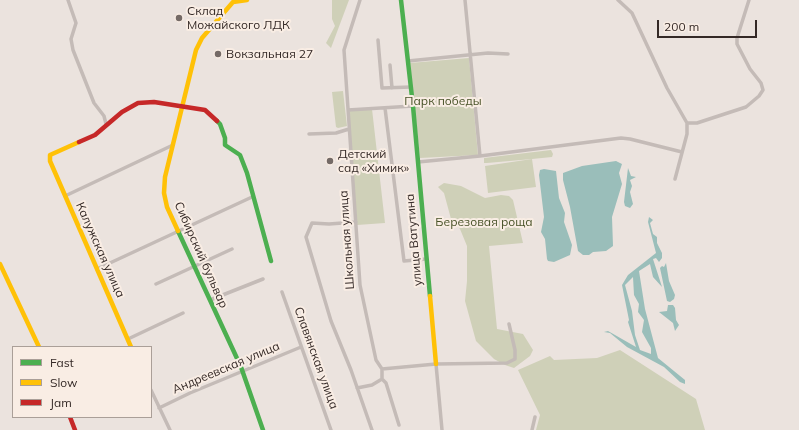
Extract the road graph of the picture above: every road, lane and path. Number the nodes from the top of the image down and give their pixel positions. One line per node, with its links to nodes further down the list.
1 (68, 0): 20 (street)
2 (246, 0): 15 (street, Сибирский бульвар)
3 (360, 0): 18 (street, Школьная улица)
4 (401, 0): 11 (street, улица Ватутина)
5 (465, 0): 10 (street)
6 (618, 0): 19 (street)
7 (749, 0): 19 (street)
8 (378, 40): 14 (street)
9 (508, 54): 10 (street)
10 (470, 56): 11 (street); 25 (street)
11 (408, 61): 13 (street, улица Ватутина)
12 (390, 65): 14 (street)
13 (411, 87): 14 (street); 16 (street, улица Ватутина)
14 (392, 88)
15 (182, 106): 20 (street); 23 (street, Сибирский бульвар); 29 (street)
16 (413, 106): 17 (street); 26 (street, улица Ватутина)
17 (385, 108): 18 (street); 33 (street)
18 (348, 110): 21 (street, Школьная улица)
19 (688, 123): 24 (street)
20 (106, 124): 28 (street, Калужская улица)
21 (349, 129): 22 (street); 30 (street, Школьная улица)
22 (309, 134)
23 (173, 145): 28 (street); 31 (street, Сибирский бульвар)
24 (682, 152): 25 (street); 27 (street)
25 (480, 156): 26 (street)
26 (418, 162): 33 (street, улица Ватутина)
27 (674, 179)
28 (65, 196): 37 (street, Калужская улица)
29 (252, 197): 31 (street); 34 (street)
30 (356, 222): 49 (street, Школьная улица); 52 (street)
31 (179, 232): 36 (street, Сибирский бульвар); 37 (street)
32 (232, 250): 36 (street)
33 (426, 259): 48 (street, улица Ватутина)
34 (271, 261)
35 (0, 264): 45 (street)
36 (194, 265): 39 (street); 41 (street, Сибирский бульвар)
37 (97, 269): 44 (street, Калужская улица)
38 (263, 279): 41 (street)
39 (156, 284)
40 (282, 292): 47 (street, Славянская улица)
41 (210, 300): 50 (street, Сибирский бульвар)
42 (183, 313): 44 (street)
43 (509, 324): 48 (street)
44 (128, 339): 46 (street, Калужская улица)
45 (39, 346)
46 (132, 346)
47 (301, 346): 50 (street, Андреевская улица); 61 (street, Славянская улица)
48 (436, 364): 49 (street); 63 (street, улица Ватутина)
49 (382, 369): 51 (street, Школьная улица)
50 (243, 372): 54 (street, Андреевская улица); 60 (street, Сибирский бульвар)
51 (382, 379): 52 (street); 57 (street, Школьная улица)
52 (357, 388): 62 (street)
53 (152, 392): 54 (street)
54 (159, 408): 59 (street)
55 (535, 417): 64 (street)
56 (70, 418): 58 (street)
57 (399, 425)
58 (75, 430)
59 (170, 430)
60 (263, 430)
61 (331, 430)
62 (372, 430)
63 (442, 430)
64 (532, 430)

